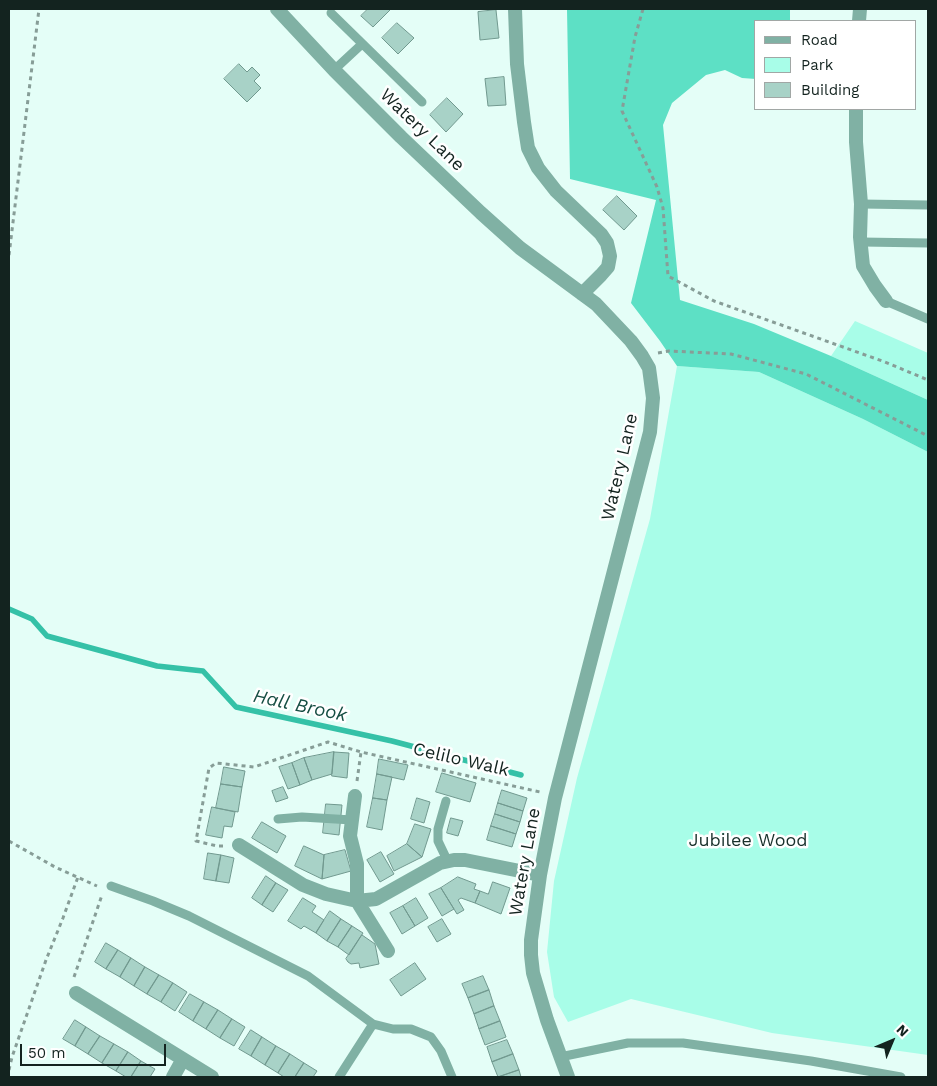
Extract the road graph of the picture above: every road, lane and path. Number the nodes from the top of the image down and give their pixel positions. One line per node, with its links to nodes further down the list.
1 (39, 9): 14 (path)
2 (276, 9): 7 (street, Watery Lane)
3 (515, 9): 15 (street)
4 (643, 9): 19 (path)
5 (331, 13): 6 (lane)
6 (362, 44): 7 (lane); 8 (lane)
7 (334, 70): 15 (street, Watery Lane)
8 (422, 102)
9 (856, 110): 10 (street)
10 (861, 204): 11 (lane); 12 (street)
11 (928, 205)
12 (861, 242): 13 (lane); 16 (street)
13 (924, 243)
14 (9, 255)
15 (582, 294): 18 (street, Watery Lane)
16 (886, 301): 17 (lane)
17 (928, 319)
18 (642, 356): 20 (path); 23 (street, Watery Lane)
19 (928, 380)
20 (928, 436)
21 (361, 752): 22 (path); 23 (path, Celilo Walk); 28 (path, Celilo Walk)
22 (355, 796): 26 (street)
23 (554, 798): 30 (street, Watery Lane)
24 (446, 801): 29 (lane)
25 (278, 818): 26 (lane)
26 (352, 820): 33 (street)
27 (9, 841): 31 (path)
28 (238, 844): 33 (street)
29 (448, 862): 30 (street); 33 (street)
30 (540, 875): 37 (street, Watery Lane)
31 (78, 877): 35 (path); 39 (path)
32 (111, 886): 36 (lane)
33 (357, 901): 34 (street)
34 (388, 951)
35 (76, 993): 38 (street)
36 (373, 1024): 42 (lane); 43 (lane)
37 (560, 1057): 44 (street, Watery Lane); 45 (lane)
38 (184, 1059): 40 (street); 41 (street)
39 (9, 1070)
40 (174, 1077)
41 (212, 1077)
42 (339, 1077)
43 (452, 1077)
44 (568, 1077)
45 (901, 1077)

